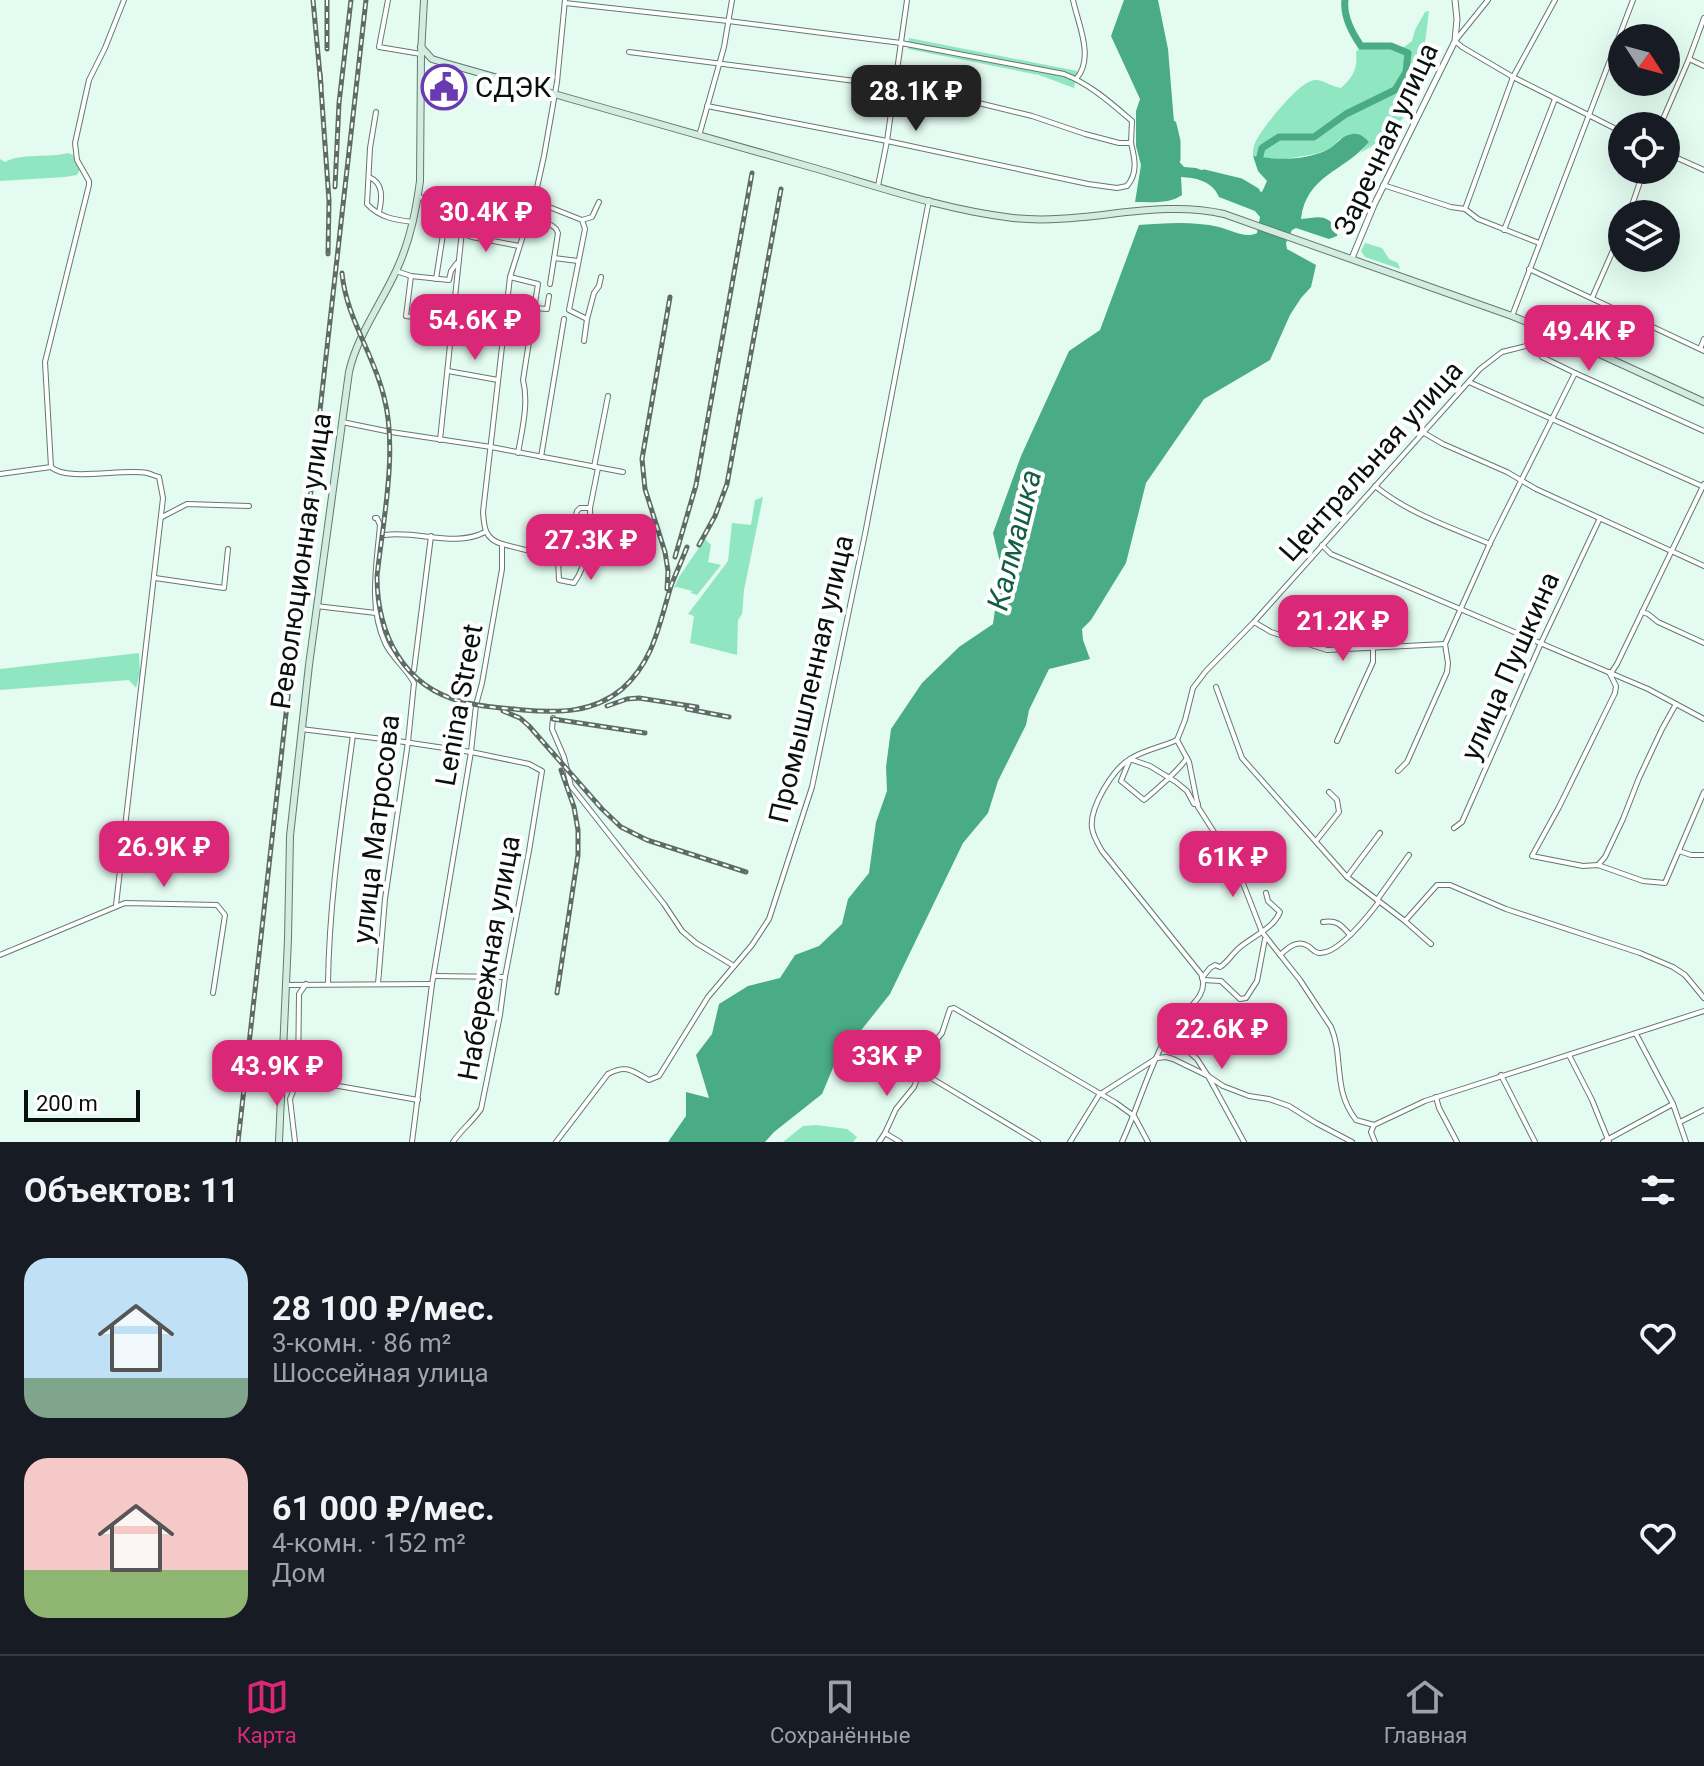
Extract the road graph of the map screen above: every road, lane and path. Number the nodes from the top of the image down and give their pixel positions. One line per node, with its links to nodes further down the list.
1 (124, 0): 95 (street)
2 (388, 0): 16 (street)
3 (424, 0): 16 (main road, Революционная улица)
4 (732, 0): 13 (street)
5 (907, 0): 15 (street)
6 (1073, 0): 26 (street)
7 (1455, 0): 14 (street)
8 (1488, 0): 14 (street, Заречная улица)
9 (1555, 0): 24 (street)
10 (1633, 0): 33 (street)
11 (565, 1): 13 (street); 28 (street)
12 (1704, 18): 18 (street)
13 (728, 21): 15 (street); 21 (street)
14 (1455, 41): 24 (street); 41 (street, Заречная улица)
15 (901, 43): 26 (street); 27 (street)
16 (421, 51): 19 (main road); 23 (main road, Революционная улица)
17 (629, 52): 21 (street)
18 (1689, 59): 22 (street); 32 (street)
19 (435, 60): 20 (main road); 23 (main road)
20 (445, 63): 25 (street); 28 (main road)
21 (719, 64): 27 (street); 30 (street)
22 (1704, 66)
23 (421, 71): 43 (main road, Революционная улица)
24 (1513, 77): 29 (street); 48 (street)
25 (442, 79)
26 (1076, 79): 37 (street)
27 (894, 86): 36 (street); 37 (street)
28 (555, 94): 35 (main road); 45 (street)
29 (1555, 99): 33 (street); 53 (street)
30 (707, 106): 35 (street); 36 (street)
31 (376, 112): 40 (street)
32 (1666, 112)
33 (1588, 116): 34 (street); 55 (street)
34 (1608, 125)
35 (699, 136): 42 (main road)
36 (887, 141): 37 (street); 42 (street)
37 (1131, 143)
38 (1680, 159): 39 (street)
39 (1704, 170)
40 (369, 177): 49 (street); 49 (street)
41 (1383, 185): 48 (street); 58 (street, Заречная улица)
42 (878, 186): 44 (main road)
43 (418, 197): 47 (street); 52 (main road, Революционная улица)
44 (929, 200): 58 (main road); 165 (street, Промышленная улица)
45 (534, 201): 50 (street); 51 (street)
46 (599, 202): 51 (street)
47 (468, 205): 50 (street); 54 (street)
48 (1465, 209): 53 (street)
49 (379, 214): 52 (street)
50 (529, 218): 56 (street); 57 (street)
51 (582, 220): 59 (street)
52 (413, 222): 63 (main road, Революционная улица)
53 (1504, 230): 55 (street)
54 (462, 232): 56 (street); 60 (street); 67 (street)
55 (1540, 243): 62 (street)
56 (519, 246): 65 (street)
57 (554, 258): 59 (street); 68 (street)
58 (1352, 258): 73 (main road)
59 (578, 261): 75 (street)
60 (458, 262): 67 (street); 71 (street)
61 (1608, 262): 70 (street)
62 (1529, 269): 70 (street); 73 (street)
63 (396, 271): 64 (street); 88 (main road, Революционная улица)
64 (411, 276): 67 (street); 71 (street)
65 (510, 277): 72 (street); 83 (street)
66 (601, 277): 75 (street)
67 (436, 279)
68 (550, 284)
69 (549, 296): 72 (street)
70 (1592, 298): 80 (street)
71 (455, 300): 81 (street)
72 (534, 308): 93 (street)
73 (1512, 316): 76 (main road)
74 (564, 319): 94 (street)
75 (587, 319): 78 (street)
76 (1542, 328): 79 (street); 86 (main road)
77 (1704, 339): 80 (street)
78 (584, 341)
79 (1534, 344): 82 (street); 84 (street, Центральная улица)
80 (1702, 350)
81 (448, 371): 83 (street); 91 (street)
82 (1575, 373): 87 (street); 89 (street)
83 (498, 380): 92 (street)
84 (1469, 382): 87 (street); 90 (street, Центральная улица)
85 (608, 396): 96 (street)
86 (1704, 402)
87 (1552, 419): 99 (street); 101 (street)
88 (342, 422): 91 (street); 118 (main road, Революционная улица)
89 (1704, 431)
90 (1424, 433): 99 (street); 100 (street, Центральная улица)
91 (440, 440): 92 (street)
92 (491, 447): 93 (street); 107 (street)
93 (518, 453): 94 (street)
94 (541, 457): 96 (street)
95 (51, 467): 98 (street); 104 (street)
96 (596, 467): 97 (street); 103 (street)
97 (623, 472)
98 (0, 474)
99 (1522, 481): 106 (street); 111 (street)
100 (1374, 486): 111 (street); 112 (street, Центральная улица)
101 (1704, 486): 114 (street)
102 (249, 506): 104 (street)
103 (590, 508): 115 (street); 115 (street)
104 (161, 517): 117 (street)
105 (375, 518): 121 (street)
106 (1600, 518): 114 (street); 123 (street, улица Пушкина)
107 (485, 532): 109 (street); 110 (street)
108 (385, 535): 109 (street)
109 (431, 536): 127 (street)
110 (502, 544): 115 (street); 138 (street, Lenina Street)
111 (1490, 544): 119 (street)
112 (1322, 545): 119 (street); 122 (street, Центральная улица)
113 (228, 549): 117 (street)
114 (1671, 550): 116 (street); 120 (street)
115 (557, 558)
116 (1704, 566)
117 (154, 577): 156 (street)
118 (316, 606): 121 (street); 133 (main road, Революционная улица)
119 (1461, 610): 123 (street); 125 (street)
120 (1642, 612): 124 (street); 128 (street)
121 (376, 613): 137 (street, улица Матросова)
122 (1254, 622): 126 (street); 135 (street, Центральная улица)
123 (1541, 643): 128 (street); 146 (street, улица Пушкина)
124 (1704, 643)
125 (1445, 644): 126 (street); 141 (street)
126 (1373, 648): 136 (street)
127 (414, 670)
128 (1610, 673): 130 (street); 152 (street)
129 (1216, 687): 148 (street)
130 (1676, 704): 132 (street); 152 (street)
131 (553, 718): 165 (street)
132 (1704, 719)
133 (301, 729): 134 (street); 173 (main road, Революционная улица)
134 (353, 735): 137 (street); 170 (street)
135 (1177, 740): 139 (street); 140 (street)
136 (1337, 741)
137 (408, 742): 138 (street); 171 (street, улица Матросова)
138 (471, 752): 166 (street, Lenina Street); 167 (street, Набережная улица)
139 (1187, 758): 142 (street); 145 (street)
140 (1130, 759): 142 (street); 142 (street); 168 (street)
141 (1398, 771)
142 (1168, 777): 145 (street)
143 (1329, 792): 148 (street)
144 (1704, 792): 149 (street)
145 (1198, 804): 159 (street)
146 (1454, 828)
147 (1380, 833): 153 (street)
148 (1316, 841): 153 (street)
149 (1679, 851): 151 (street); 152 (street)
150 (1409, 855): 155 (street)
151 (1704, 855)
152 (1598, 865)
153 (1347, 877): 155 (street)
154 (1266, 893): 159 (street)
155 (1378, 901): 157 (street); 160 (street)
156 (116, 905): 163 (street); 174 (street)
157 (1405, 921): 162 (street); 175 (street)
158 (1323, 922): 160 (street)
159 (1262, 932): 161 (street); 168 (street)
160 (1350, 935): 164 (street)
161 (1266, 938): 164 (street); 168 (street)
162 (1431, 944)
163 (0, 955)
164 (1280, 955): 192 (street)
165 (734, 966): 199 (street, Промышленная улица)
166 (434, 976): 167 (street); 172 (street, Lenina Street)
167 (505, 977): 198 (street, Набережная улица)
168 (1202, 977): 177 (street)
169 (306, 984): 170 (street); 173 (street); 184 (street)
170 (328, 984): 171 (street)
171 (378, 984): 172 (street)
172 (432, 984): 187 (street, Lenina Street)
173 (286, 985): 195 (main road, Революционная улица)
174 (213, 993)
175 (1704, 998)
176 (1704, 1011): 178 (street)
177 (1173, 1026): 180 (street); 183 (street)
178 (1636, 1034): 179 (street); 188 (street)
179 (1569, 1055): 182 (street); 194 (street)
180 (1157, 1058): 183 (street); 185 (street); 190 (street)
181 (921, 1072): 185 (street); 193 (street); 202 (street)
182 (1501, 1075): 186 (street); 210 (street)
183 (1208, 1076): 206 (street); 207 (street)
184 (298, 1079): 187 (street); 196 (street)
185 (1099, 1095): 190 (street); 203 (street)
186 (1436, 1097): 192 (street); 209 (street)
187 (418, 1100): 197 (street, Lenina Street)
188 (1673, 1104): 191 (street); 194 (street)
189 (1704, 1110): 191 (street)
190 (1134, 1116): 204 (street); 205 (street)
191 (1680, 1122): 211 (street)
192 (1374, 1125): 208 (street)
193 (885, 1133): 200 (street); 201 (street)
194 (1607, 1141)
195 (282, 1142)
196 (295, 1142)
197 (412, 1142)
198 (453, 1142)
199 (556, 1142)
200 (879, 1142)
201 (900, 1142)
202 (1038, 1142)
203 (1070, 1142)
204 (1122, 1142)
205 (1148, 1142)
206 (1244, 1142)
207 (1352, 1142)
208 (1375, 1142)
209 (1457, 1142)
210 (1535, 1142)
211 (1686, 1142)

